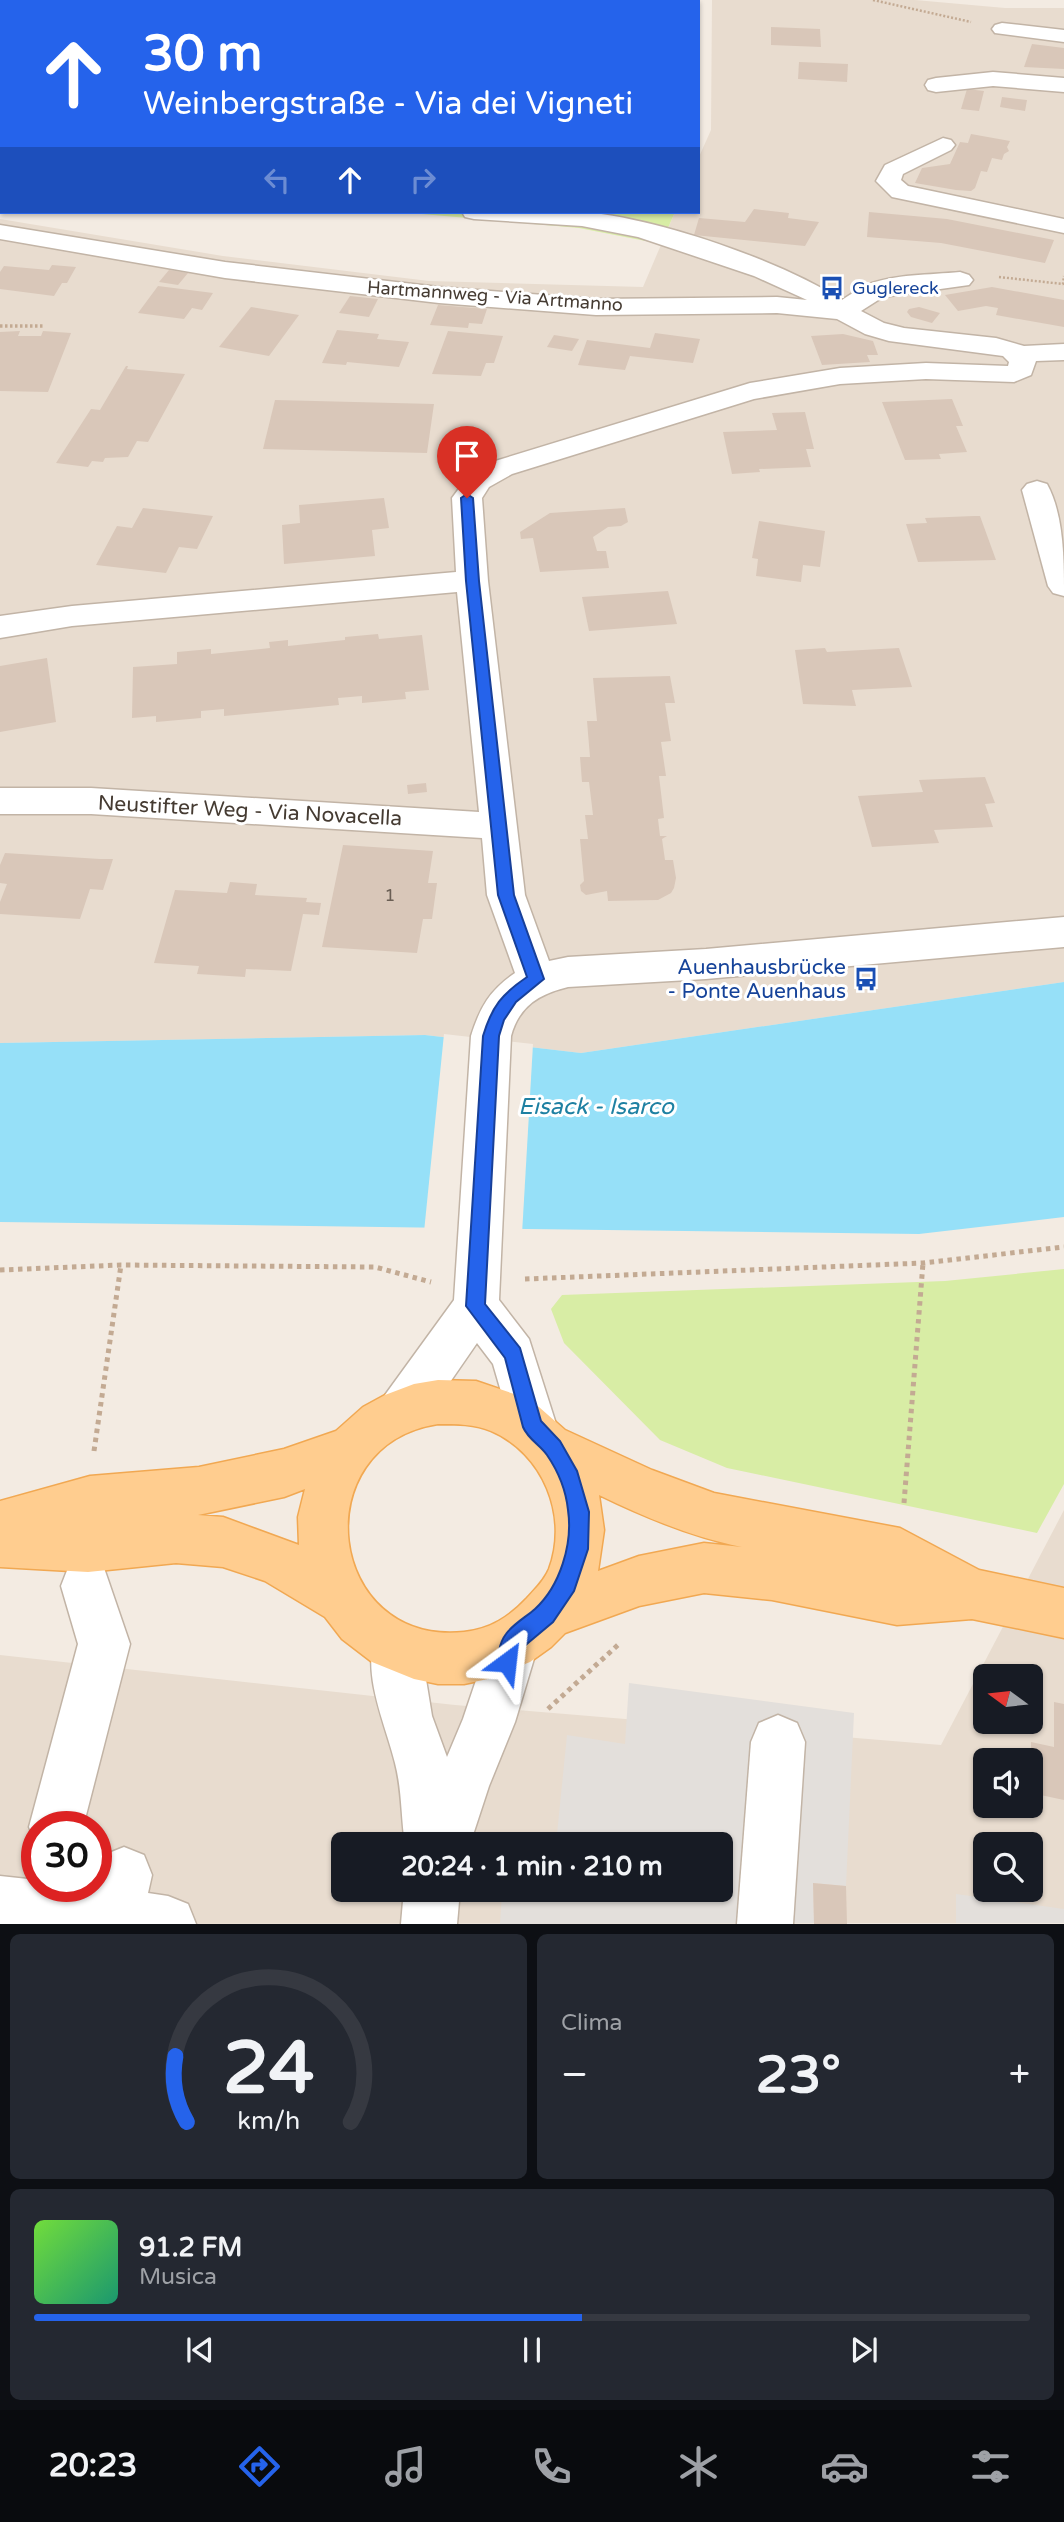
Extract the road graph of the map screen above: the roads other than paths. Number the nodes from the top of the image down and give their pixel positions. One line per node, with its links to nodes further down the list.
1 (1002, 29): 2 (street)
2 (1064, 36)
3 (936, 85): 4 (street)
4 (1064, 85)
5 (943, 145): 7 (street)
6 (501, 214): 10 (street)
7 (1064, 226)
8 (0, 232): 10 (street, Hartmannweg - Via Artmanno)
9 (960, 280): 10 (street)
10 (842, 312): 12 (street)
11 (1064, 352): 12 (street)
12 (1019, 354): 14 (street)
13 (1037, 490): 15 (street)
14 (472, 581): 16 (street); 18 (street)
15 (1064, 586)
16 (0, 627)
17 (0, 801): 18 (street, Neustifter Weg - Via Novacella)
18 (500, 825): 20 (street)
19 (1064, 932): 20 (street)
20 (536, 979): 21 (street)
21 (476, 1306): 22 (street); 23 (street)
22 (402, 1411): 23 (main road); 24 (main road)
23 (543, 1437): 28 (main road); 31 (main road)
24 (353, 1448): 25 (main road); 29 (main road)
25 (0, 1526)
26 (0, 1542): 29 (main road)
27 (86, 1586): 34 (street)
28 (972, 1594): 30 (main road); 31 (main road)
29 (338, 1597): 32 (main road)
30 (1064, 1613)
31 (529, 1628): 32 (main road); 36 (street)
32 (395, 1649): 35 (street)
33 (778, 1742): 41 (street)
34 (60, 1811)
35 (431, 1832)
36 (447, 1832)
37 (431, 1902): 40 (street)
38 (24, 1906): 39 (street)
39 (168, 1923)
40 (429, 1923)
41 (765, 1923)

